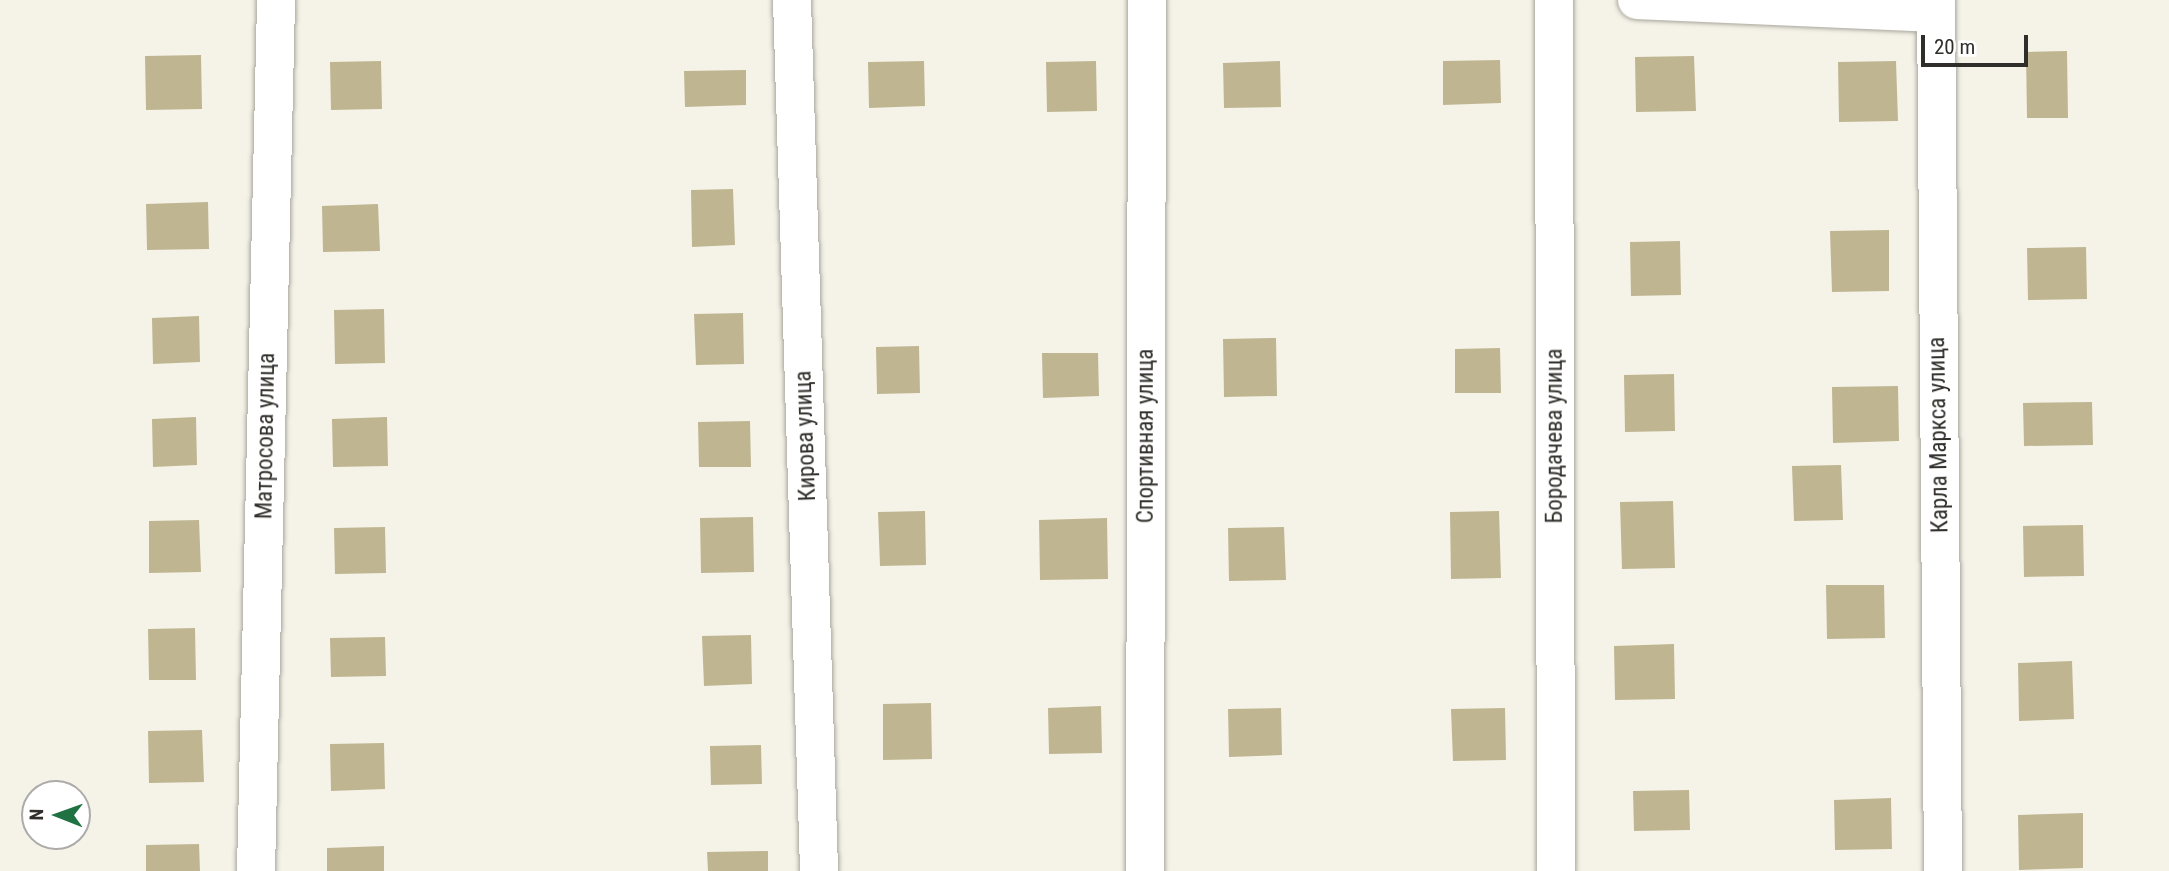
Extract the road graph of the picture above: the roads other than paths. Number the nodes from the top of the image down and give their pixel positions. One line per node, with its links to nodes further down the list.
1 (276, 0): 7 (street, Матросова улица)
2 (792, 0): 8 (street, Кирова улица)
3 (1147, 0): 9 (street, Спортивная улица)
4 (1554, 0): 10 (street, Бородачева улица)
5 (1637, 0): 6 (street)
6 (1936, 6): 11 (street, Карла Маркса улица)
7 (256, 871)
8 (819, 871)
9 (1145, 871)
10 (1556, 871)
11 (1944, 871)

